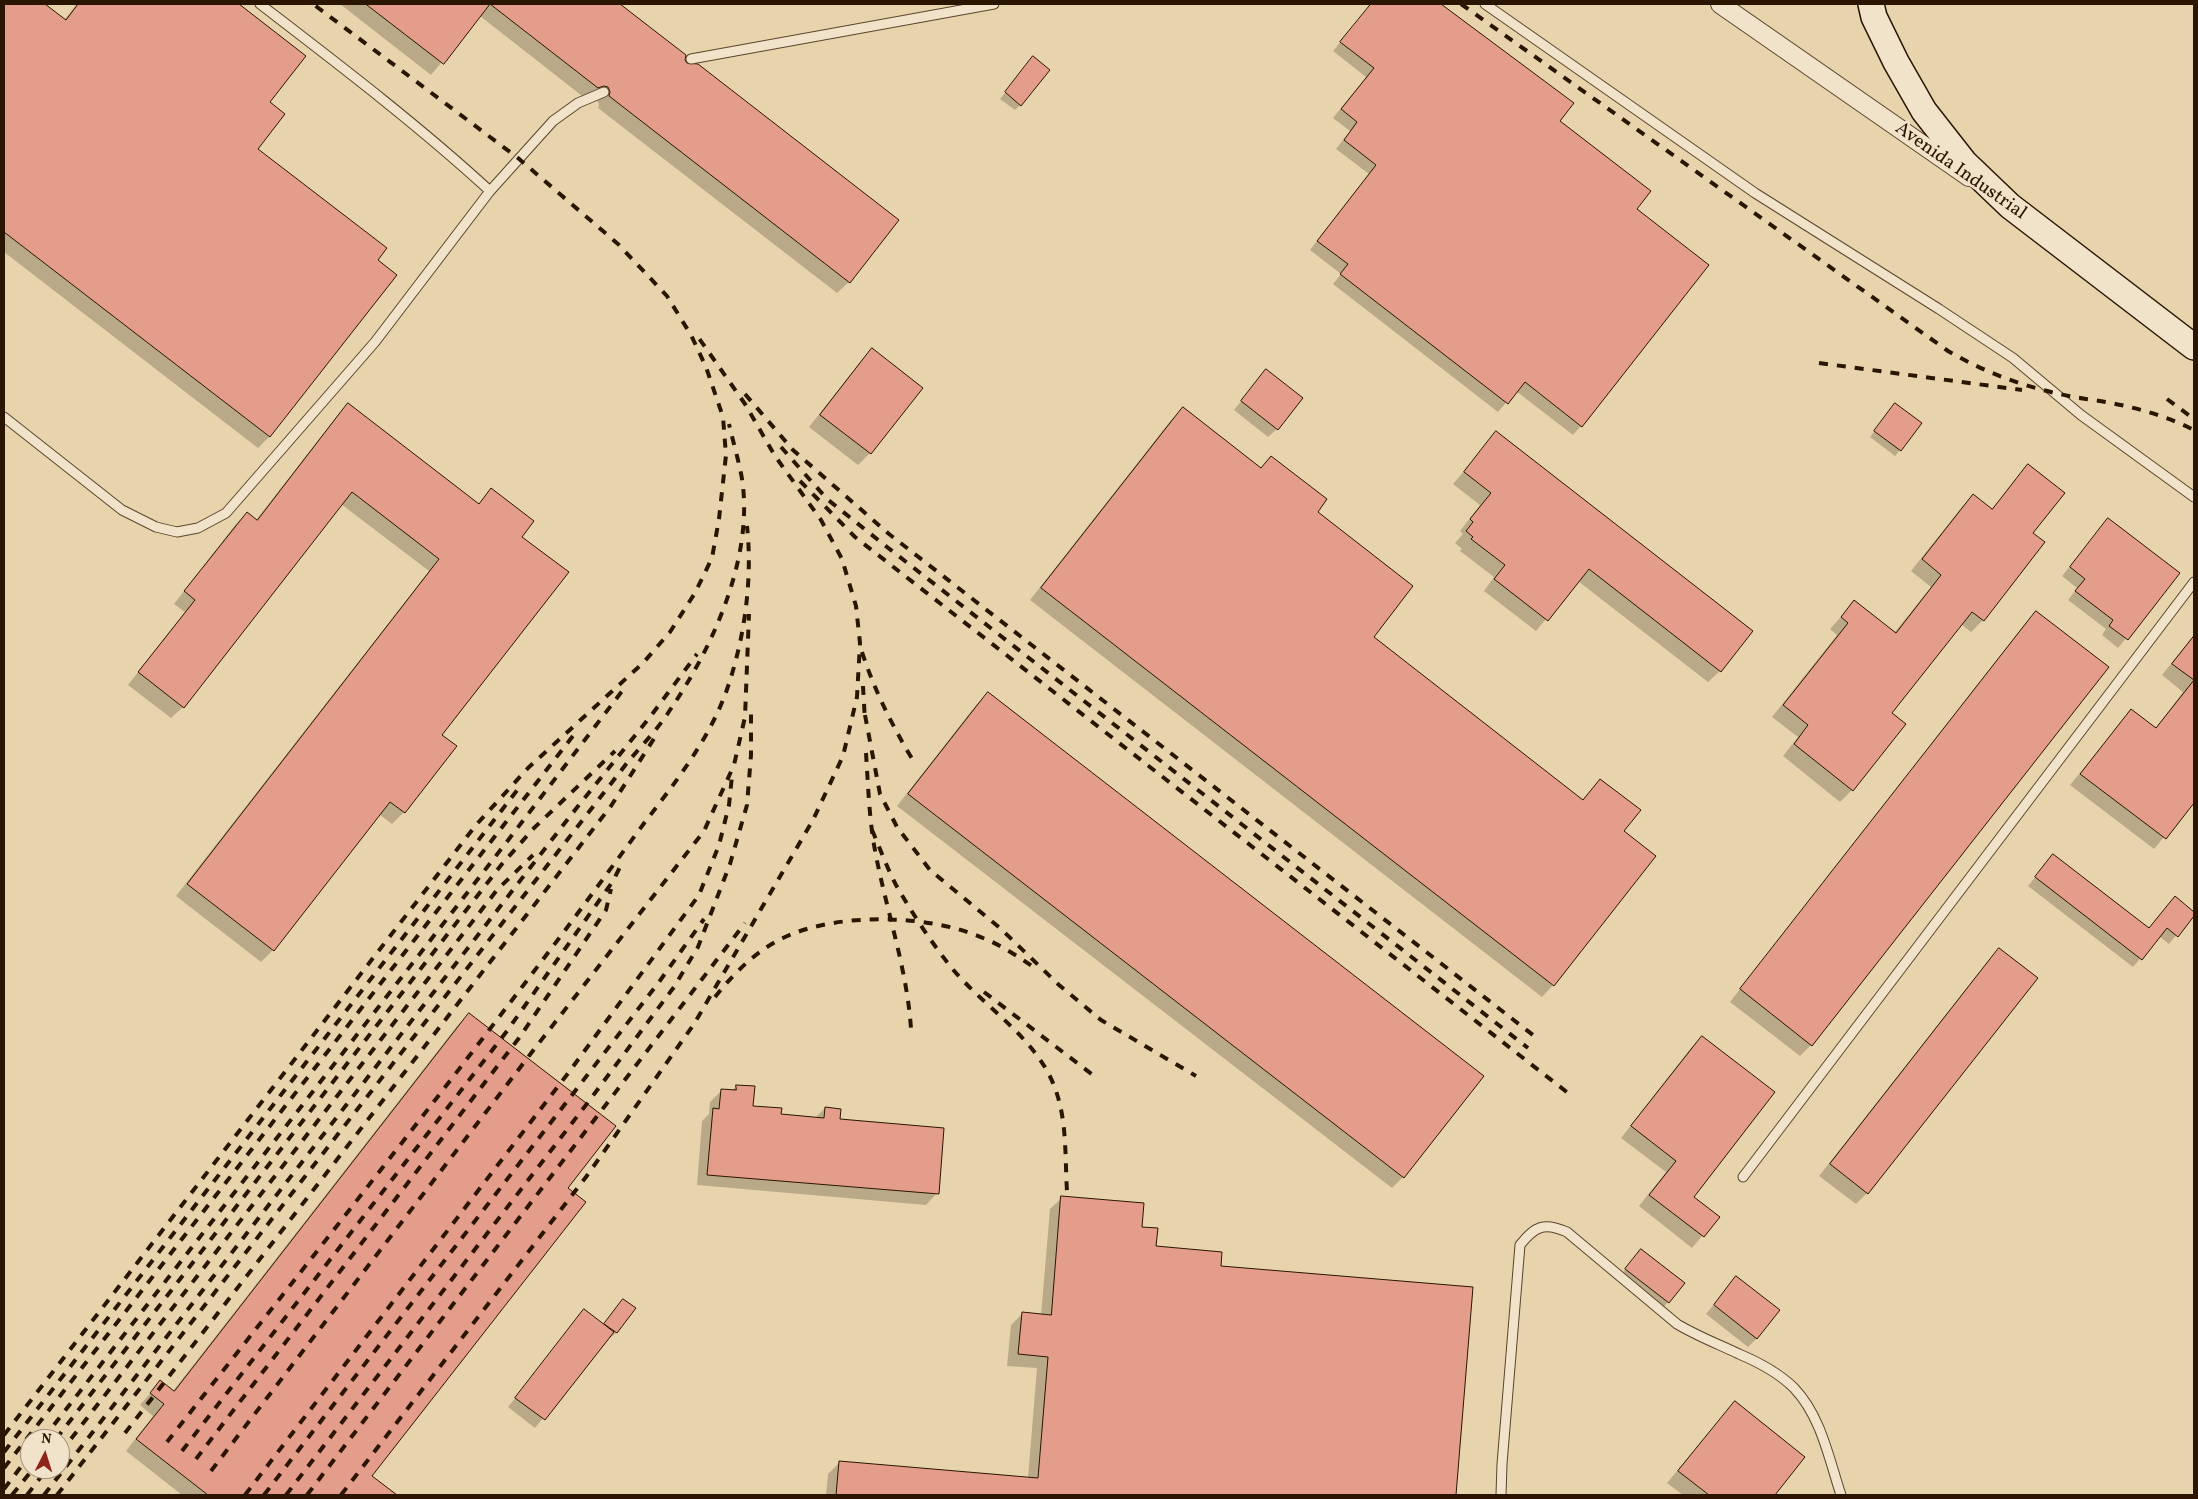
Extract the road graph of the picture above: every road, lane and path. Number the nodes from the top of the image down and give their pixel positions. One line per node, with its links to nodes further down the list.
1 (260, 4): 8 (lane)
2 (994, 4): 6 (lane)
3 (1485, 4): 12 (lane)
4 (1720, 4): 9 (street, Avenida Industrial)
5 (1870, 4): 9 (street)
6 (691, 59)
7 (604, 92): 8 (lane)
8 (490, 191): 11 (lane)
9 (2010, 206): 10 (street, Avenida Industrial)
10 (2194, 347)
11 (4, 417)
12 (2194, 496)
13 (2194, 582): 14 (lane)
14 (1743, 1177)
15 (1501, 1495): 16 (lane)
16 (1840, 1495)

